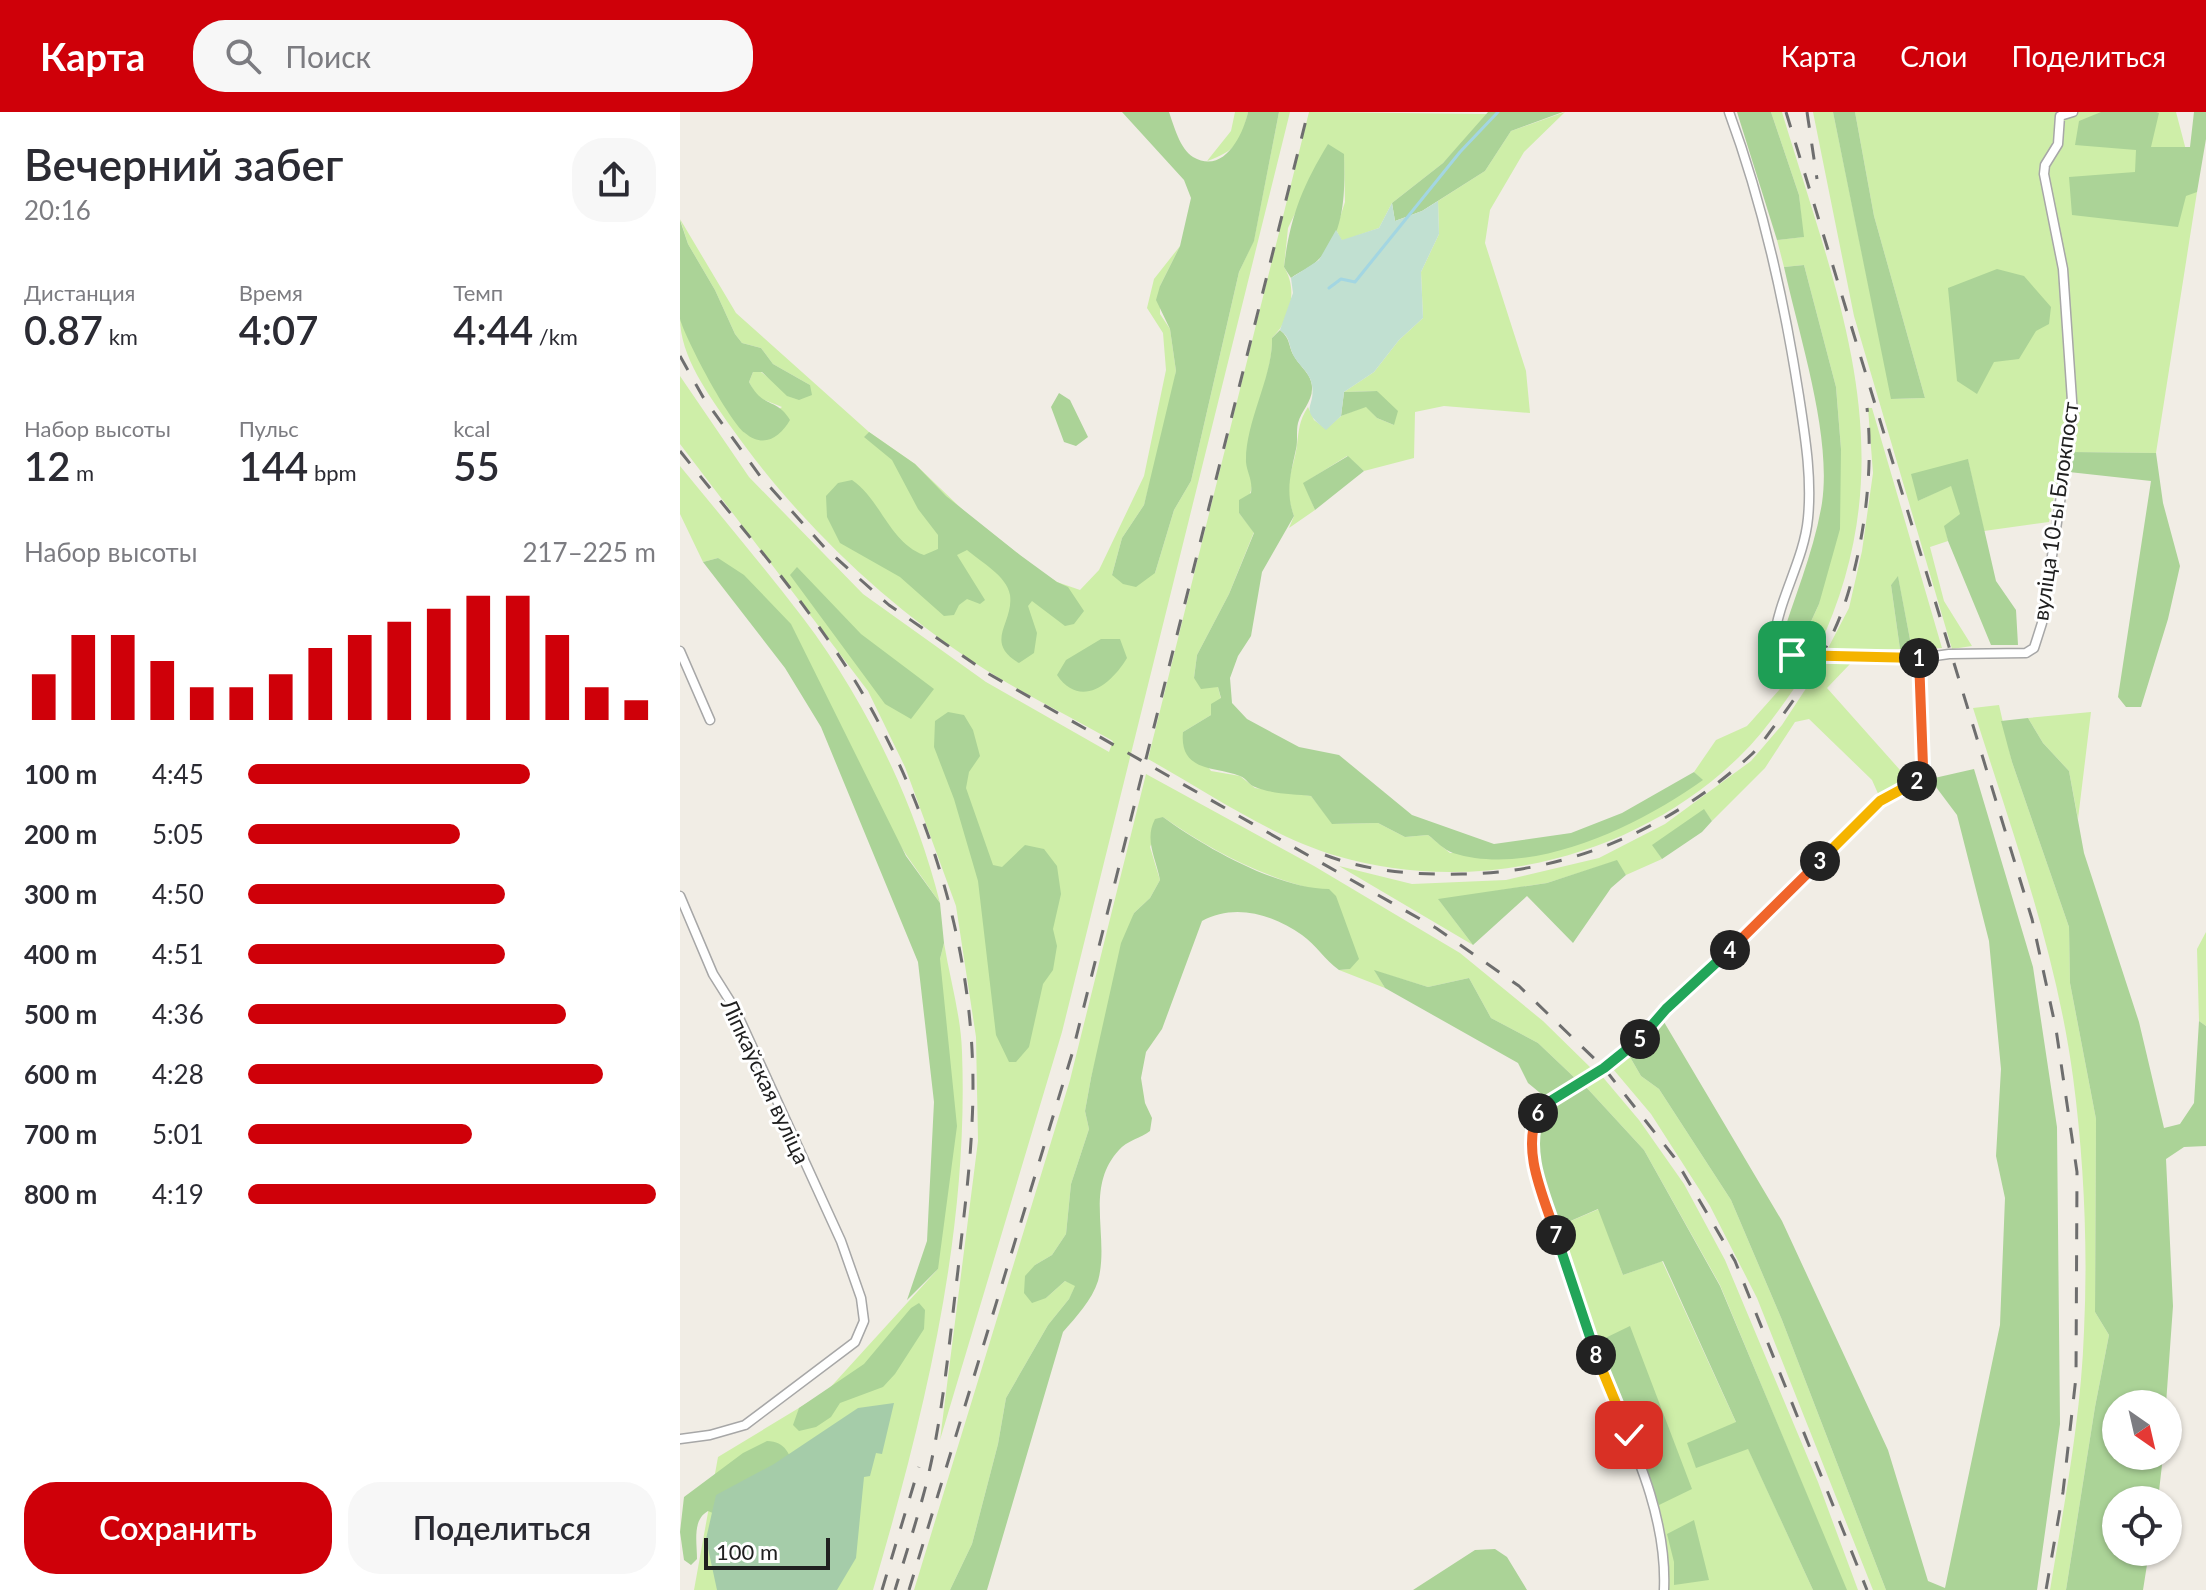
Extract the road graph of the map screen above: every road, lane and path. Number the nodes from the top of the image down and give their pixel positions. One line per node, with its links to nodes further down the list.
1 (1729, 112): 4 (street)
2 (2073, 112): 4 (street, вуліца 10-ы Блокпост)
3 (680, 651): 5 (street)
4 (1921, 658): 8 (street)
5 (710, 720)
6 (680, 896): 7 (street, Ліпкаўская вуліца)
7 (680, 1439)
8 (1664, 1590)

